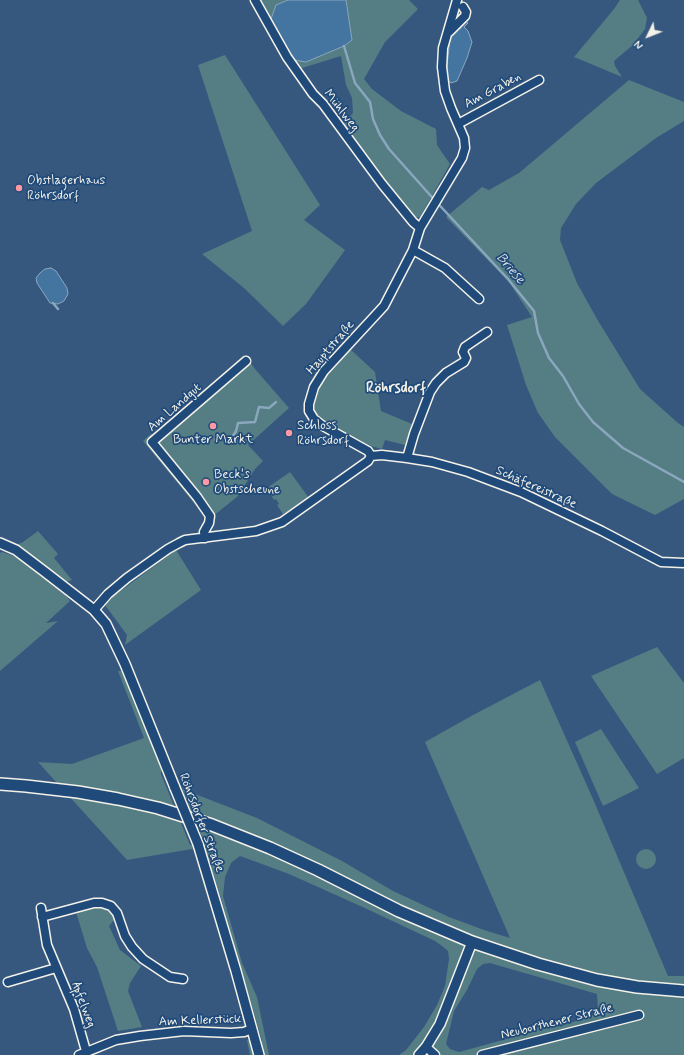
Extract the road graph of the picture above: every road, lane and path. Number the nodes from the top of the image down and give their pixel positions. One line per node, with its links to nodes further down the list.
1 (255, 0): 7 (street, Mühlweg)
2 (457, 0): 4 (street, Hauptstraße)
3 (462, 7): 4 (street)
4 (448, 32): 6 (street, Hauptstraße)
5 (539, 80): 6 (street, Am Graben)
6 (458, 124): 7 (street, Hauptstraße)
7 (420, 228): 8 (street, Hauptstraße)
8 (413, 250): 9 (street); 12 (street, Hauptstraße)
9 (479, 299)
10 (487, 332): 13 (street)
11 (246, 361): 14 (street, Am Landgut)
12 (371, 456): 13 (street, Schäfereistraße); 14 (street)
13 (407, 458): 16 (street, Schäfereistraße)
14 (205, 538): 17 (street)
15 (0, 543): 17 (street, Röhrsdorfer Straße)
16 (684, 563)
17 (94, 610): 27 (street, Röhrsdorfer Straße, bridge)
18 (0, 784): 21 (main road)
19 (41, 908): 20 (street, Apfelweg)
20 (42, 917): 22 (street, Apfelweg); 23 (street)
21 (472, 942): 25 (main road); 28 (street)
22 (56, 968): 24 (street); 29 (street, Apfelweg)
23 (183, 979)
24 (8, 982)
25 (684, 992)
26 (638, 1015): 33 (street, Neuborthener Straße)
27 (252, 1029): 29 (street, Am Kellerstück); 30 (street, Röhrsdorfer Straße)
28 (426, 1047): 31 (street); 32 (street)
29 (83, 1053)
30 (259, 1055)
31 (419, 1055)
32 (435, 1055)
33 (482, 1055)

